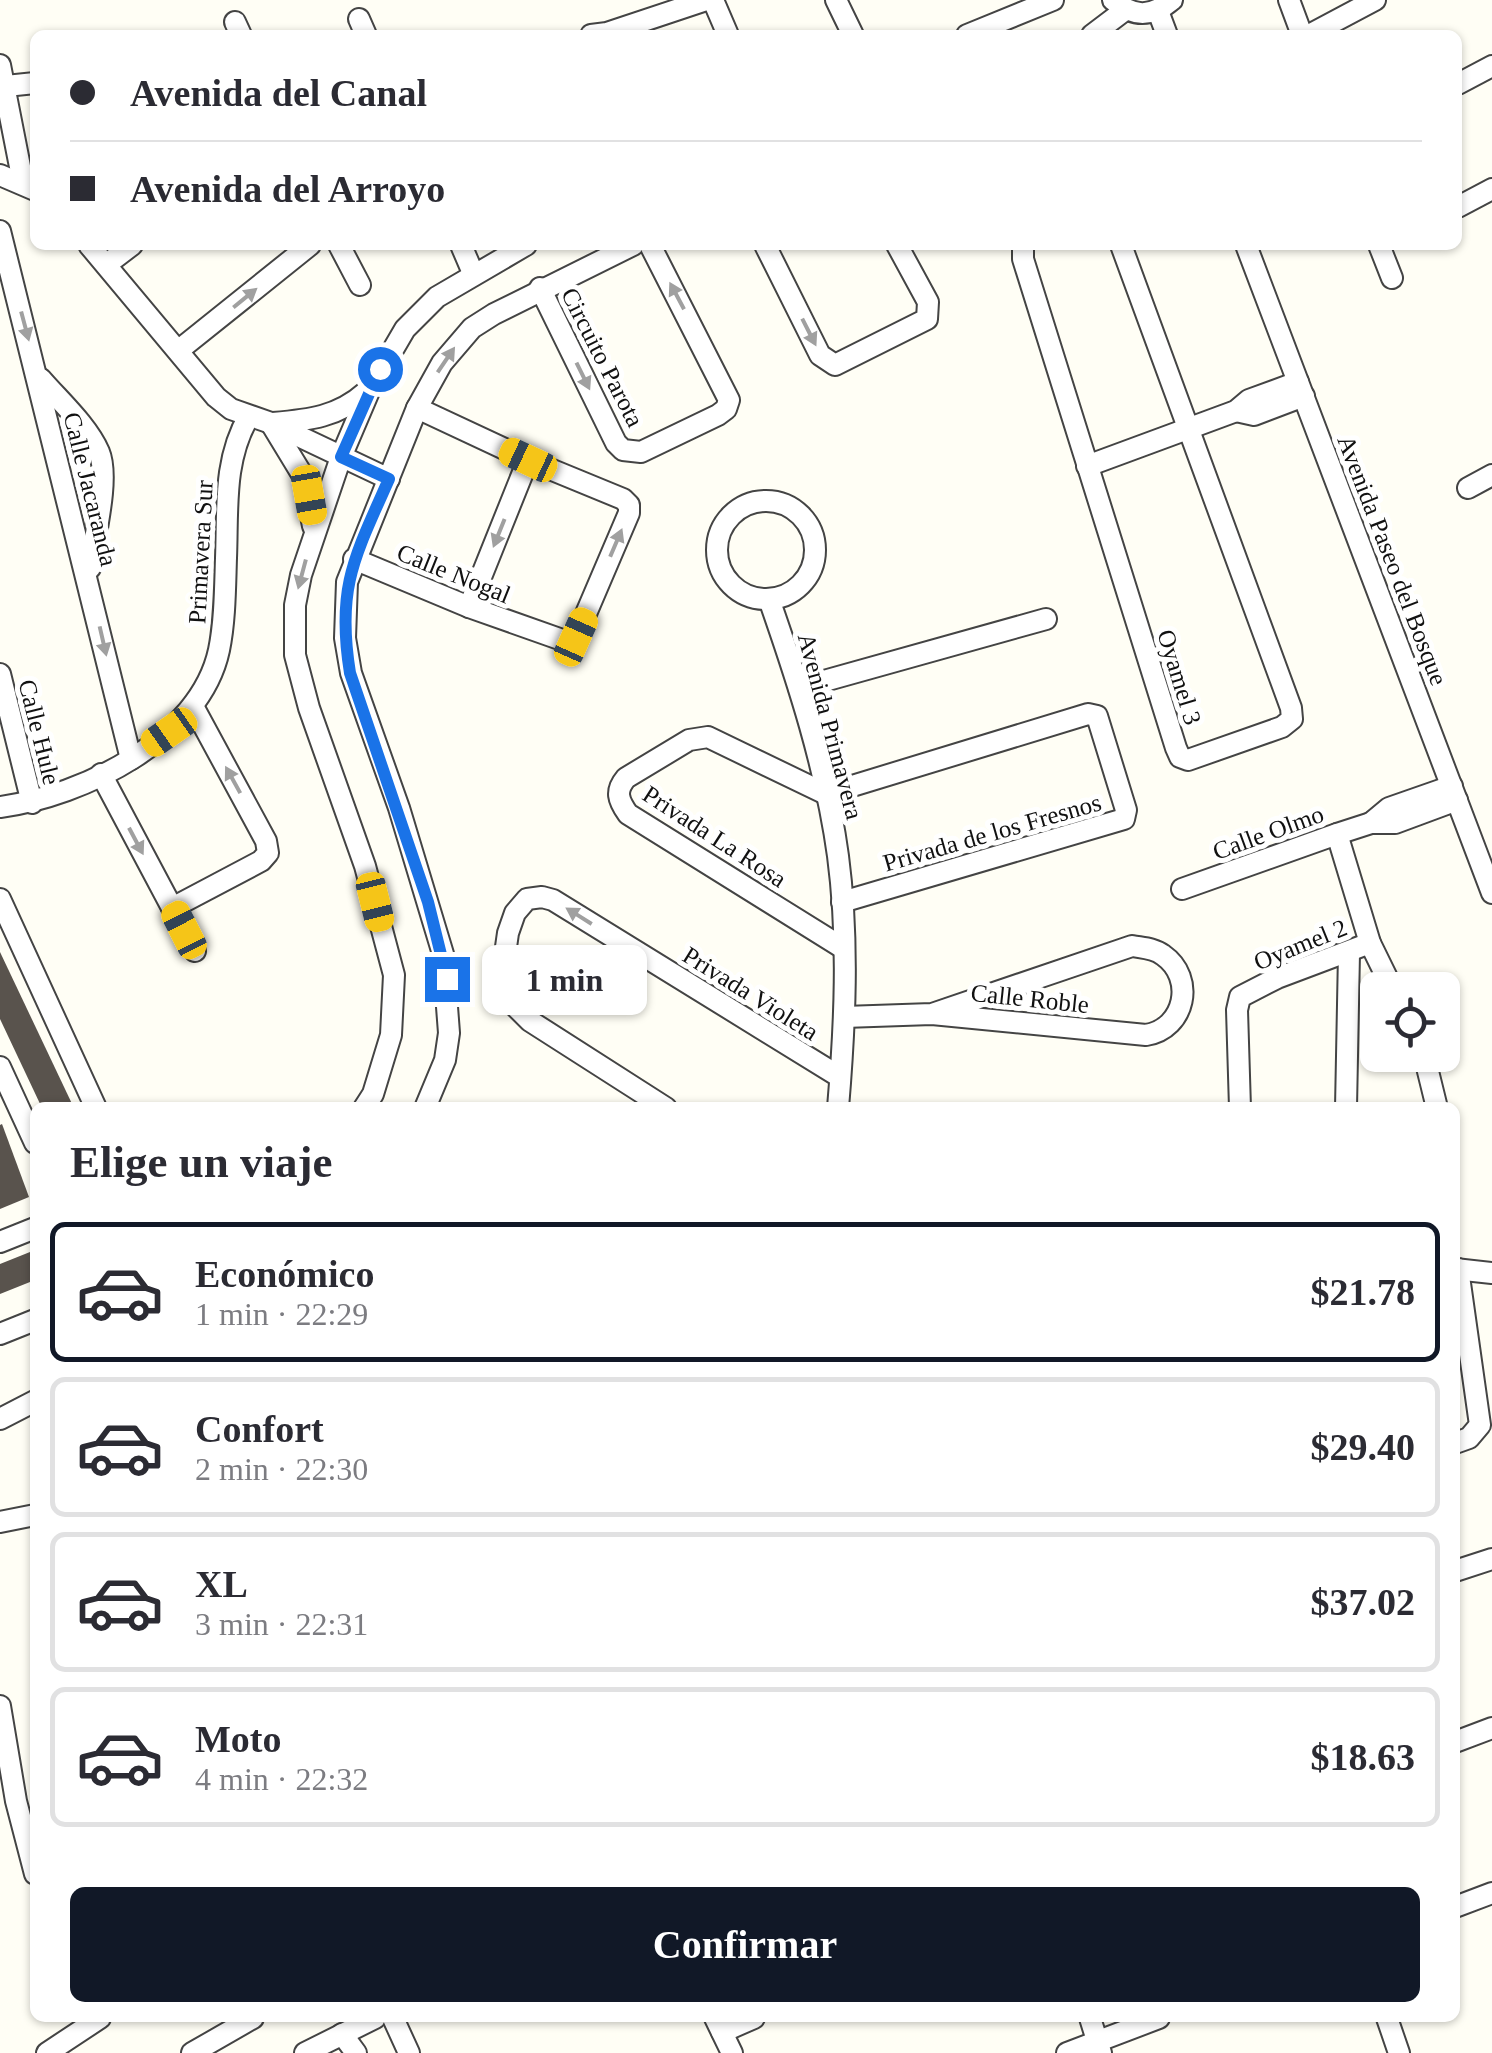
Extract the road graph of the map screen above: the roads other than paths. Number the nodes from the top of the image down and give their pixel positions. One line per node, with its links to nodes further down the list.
1 (709, 0): 8 (street); 9 (street)
2 (836, 0): 10 (street)
3 (1053, 0): 11 (street)
4 (1289, 0): 13 (street)
5 (1375, 0): 14 (street)
6 (1119, 5): 7 (street); 12 (street)
7 (1165, 6)
8 (615, 30)
9 (725, 30)
10 (851, 30)
11 (978, 30)
12 (1096, 30)
13 (1303, 30)
14 (1315, 30)
15 (1492, 66): 18 (street)
16 (3, 76): 17 (street); 20 (street)
17 (30, 82)
18 (1462, 82)
19 (0, 175): 21 (street)
20 (30, 182)
21 (30, 186)
22 (1492, 189): 23 (street)
23 (1462, 205)
24 (0, 232): 45 (street, Calle Jacaranda, one-way to 45)
25 (94, 250): 39 (street)
26 (125, 250): 39 (street)
27 (304, 250): 44 (street, one-way to 27)
28 (342, 250): 42 (street)
29 (463, 250): 40 (street)
30 (517, 250): 40 (street)
31 (623, 250): 43 (street)
32 (653, 250): 43 (street, Circuito Parota, one-way to 32)
33 (767, 250): 34 (street, one-way to 34)
34 (900, 250)
35 (1023, 250): 54 (street, Oyamel 3)
36 (1123, 250): 51 (street, Oyamel 3)
37 (1248, 250): 47 (street, Avenida Paseo del Bosque)
38 (1382, 250): 41 (street)
39 (107, 264): 44 (street)
40 (474, 273): 46 (street)
41 (1392, 278)
42 (360, 285)
43 (540, 288): 48 (street, one-way to 43)
44 (179, 350): 49 (street)
45 (38, 375): 60 (street, Calle Jacaranda); 60 (street)
46 (370, 389): 50 (street); 52 (street)
47 (1301, 389): 51 (street); 69 (street, Avenida Paseo del Bosque)
48 (417, 408): 53 (street, Calle Nogal); 56 (street)
49 (248, 416): 50 (street); 66 (street, Primavera Sur)
50 (271, 423): 52 (street); 58 (street)
51 (1191, 429): 54 (street); 54 (street, Oyamel 3)
52 (341, 457): 56 (street); 58 (street)
53 (528, 460): 62 (street, one-way to 62); 62 (street, Calle Nogal, one-way to 53)
54 (1087, 466)
55 (1492, 475): 57 (street)
56 (389, 479): 59 (street)
57 (1468, 488)
58 (314, 535): 90 (street, one-way to 90)
59 (354, 559): 62 (street, Calle Nogal); 91 (street)
60 (88, 580): 67 (street, Calle Jacaranda, one-way to 67)
61 (768, 599): 61 (street); 65 (street, Avenida Primavera)
62 (470, 606)
63 (1046, 619): 65 (street)
64 (0, 674): 71 (street, Calle Hule)
65 (800, 688): 70 (street, Avenida Primavera)
66 (194, 708): 67 (street, Primavera Sur); 78 (street, one-way to 66)
67 (131, 759): 68 (street, Primavera Sur)
68 (100, 774): 71 (street, Primavera Sur); 78 (street, one-way to 78)
69 (1455, 793): 73 (street, Calle Olmo); 75 (street, Avenida Paseo del Bosque)
70 (826, 794): 77 (street, Avenida Primavera); 77 (street, Privada de los Fresnos); 80 (street, Privada La Rosa)
71 (32, 803): 72 (street, Primavera Sur)
72 (0, 807)
73 (1337, 834): 74 (street, Calle Olmo); 79 (street, Oyamel 2)
74 (1182, 889)
75 (1492, 893)
76 (0, 899): 89 (street)
77 (842, 902): 80 (street, Avenida Primavera)
78 (172, 908): 81 (street)
79 (1370, 943): 82 (street, Oyamel 2); 83 (street, Oyamel 2)
80 (843, 948): 85 (street, Avenida Primavera)
81 (195, 952)
82 (1349, 953): 94 (street, Oyamel 2); 95 (street)
83 (1384, 972)
84 (932, 1014): 84 (street, Calle Roble); 85 (street, Calle Roble)
85 (844, 1016): 88 (street, Avenida Primavera)
86 (1428, 1072): 96 (street)
87 (2, 1073): 97 (street)
88 (840, 1078): 92 (street, Privada Violeta, one-way to 92); 93 (street, Avenida Primavera)
89 (93, 1102)
90 (368, 1102)
91 (428, 1102)
92 (657, 1102)
93 (838, 1102)
94 (1240, 1102)
95 (1346, 1102)
96 (1436, 1102)
97 (9, 1111): 98 (street)
98 (30, 1136)
99 (30, 1230): 100 (street)
100 (0, 1242)
101 (1460, 1270): 102 (street)
102 (1492, 1273)
103 (30, 1322): 105 (street)
104 (1460, 1324): 106 (street)
105 (0, 1334)
106 (1464, 1379): 109 (street)
107 (30, 1404): 108 (street)
108 (0, 1420)
109 (1460, 1442)
110 (30, 1517): 111 (street)
111 (0, 1522)
112 (1492, 1558): 113 (street)
113 (1460, 1568)
114 (0, 1706): 117 (street)
115 (1492, 1728): 116 (street)
116 (1460, 1740)
117 (26, 1798): 118 (street)
118 (30, 1832)
119 (1492, 1893): 120 (street)
120 (1460, 1905)
121 (244, 2022): 132 (street)
122 (367, 2022): 129 (street)
123 (395, 2022): 135 (street)
124 (1091, 2022): 130 (street)
125 (1151, 2022): 130 (street)
126 (1388, 2022): 138 (street)
127 (75, 2024): 131 (street)
128 (718, 2024): 136 (street)
129 (342, 2034): 133 (street); 134 (street)
130 (1099, 2047): 137 (street)
131 (47, 2053)
132 (192, 2053)
133 (305, 2053)
134 (356, 2053)
135 (410, 2053)
136 (732, 2053)
137 (1068, 2053)
138 (1399, 2053)

